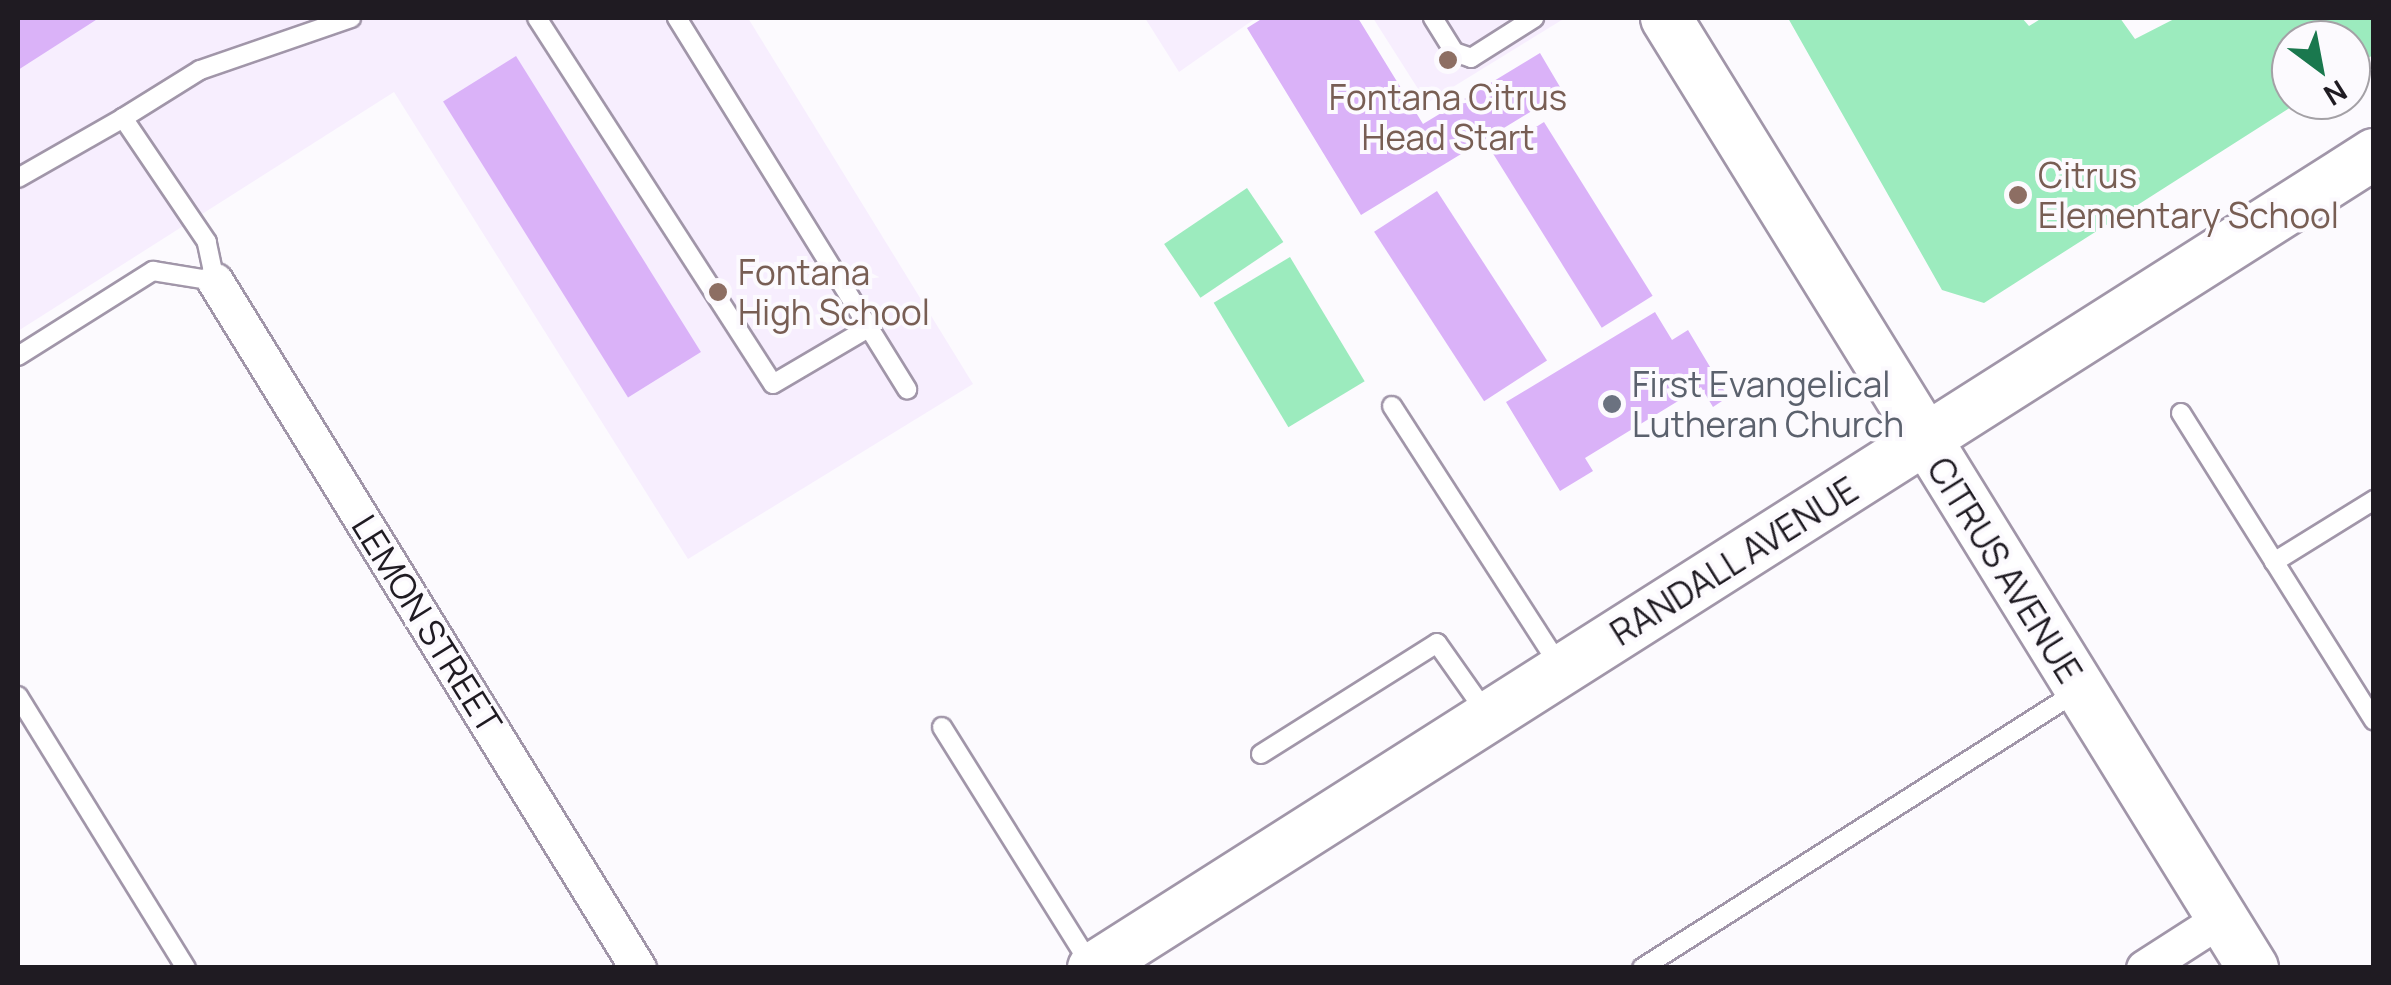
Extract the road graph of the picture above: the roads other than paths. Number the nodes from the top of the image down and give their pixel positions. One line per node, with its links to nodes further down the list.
1 (351, 18): 7 (lane)
2 (536, 18): 11 (lane)
3 (677, 18): 11 (lane)
4 (1432, 18): 5 (lane)
5 (1532, 18)
6 (1666, 18): 16 (street, CITRUS AVENUE)
7 (123, 118): 9 (lane); 10 (lane)
8 (2372, 159): 16 (street, RANDALL AVENUE)
9 (18, 178)
10 (215, 281): 12 (lane); 28 (street, LEMON STREET)
11 (868, 328): 13 (lane)
12 (18, 356)
13 (907, 389)
14 (1392, 406): 19 (lane)
15 (2181, 413): 18 (lane)
16 (1924, 440): 19 (street, RANDALL AVENUE); 20 (street, CITRUS AVENUE)
17 (2374, 500): 18 (lane)
18 (2274, 562): 23 (lane)
19 (1562, 670): 22 (street, RANDALL AVENUE)
20 (2079, 691): 26 (street, CITRUS AVENUE); 30 (lane)
21 (18, 696): 27 (lane)
22 (1488, 716): 25 (lane); 29 (street, RANDALL AVENUE)
23 (2374, 721)
24 (942, 727): 29 (lane)
25 (1262, 754)
26 (2222, 918): 31 (street); 32 (street, CITRUS AVENUE)
27 (186, 968)
28 (638, 968)
29 (1093, 968)
30 (1642, 968)
31 (2144, 968)
32 (2253, 968)

